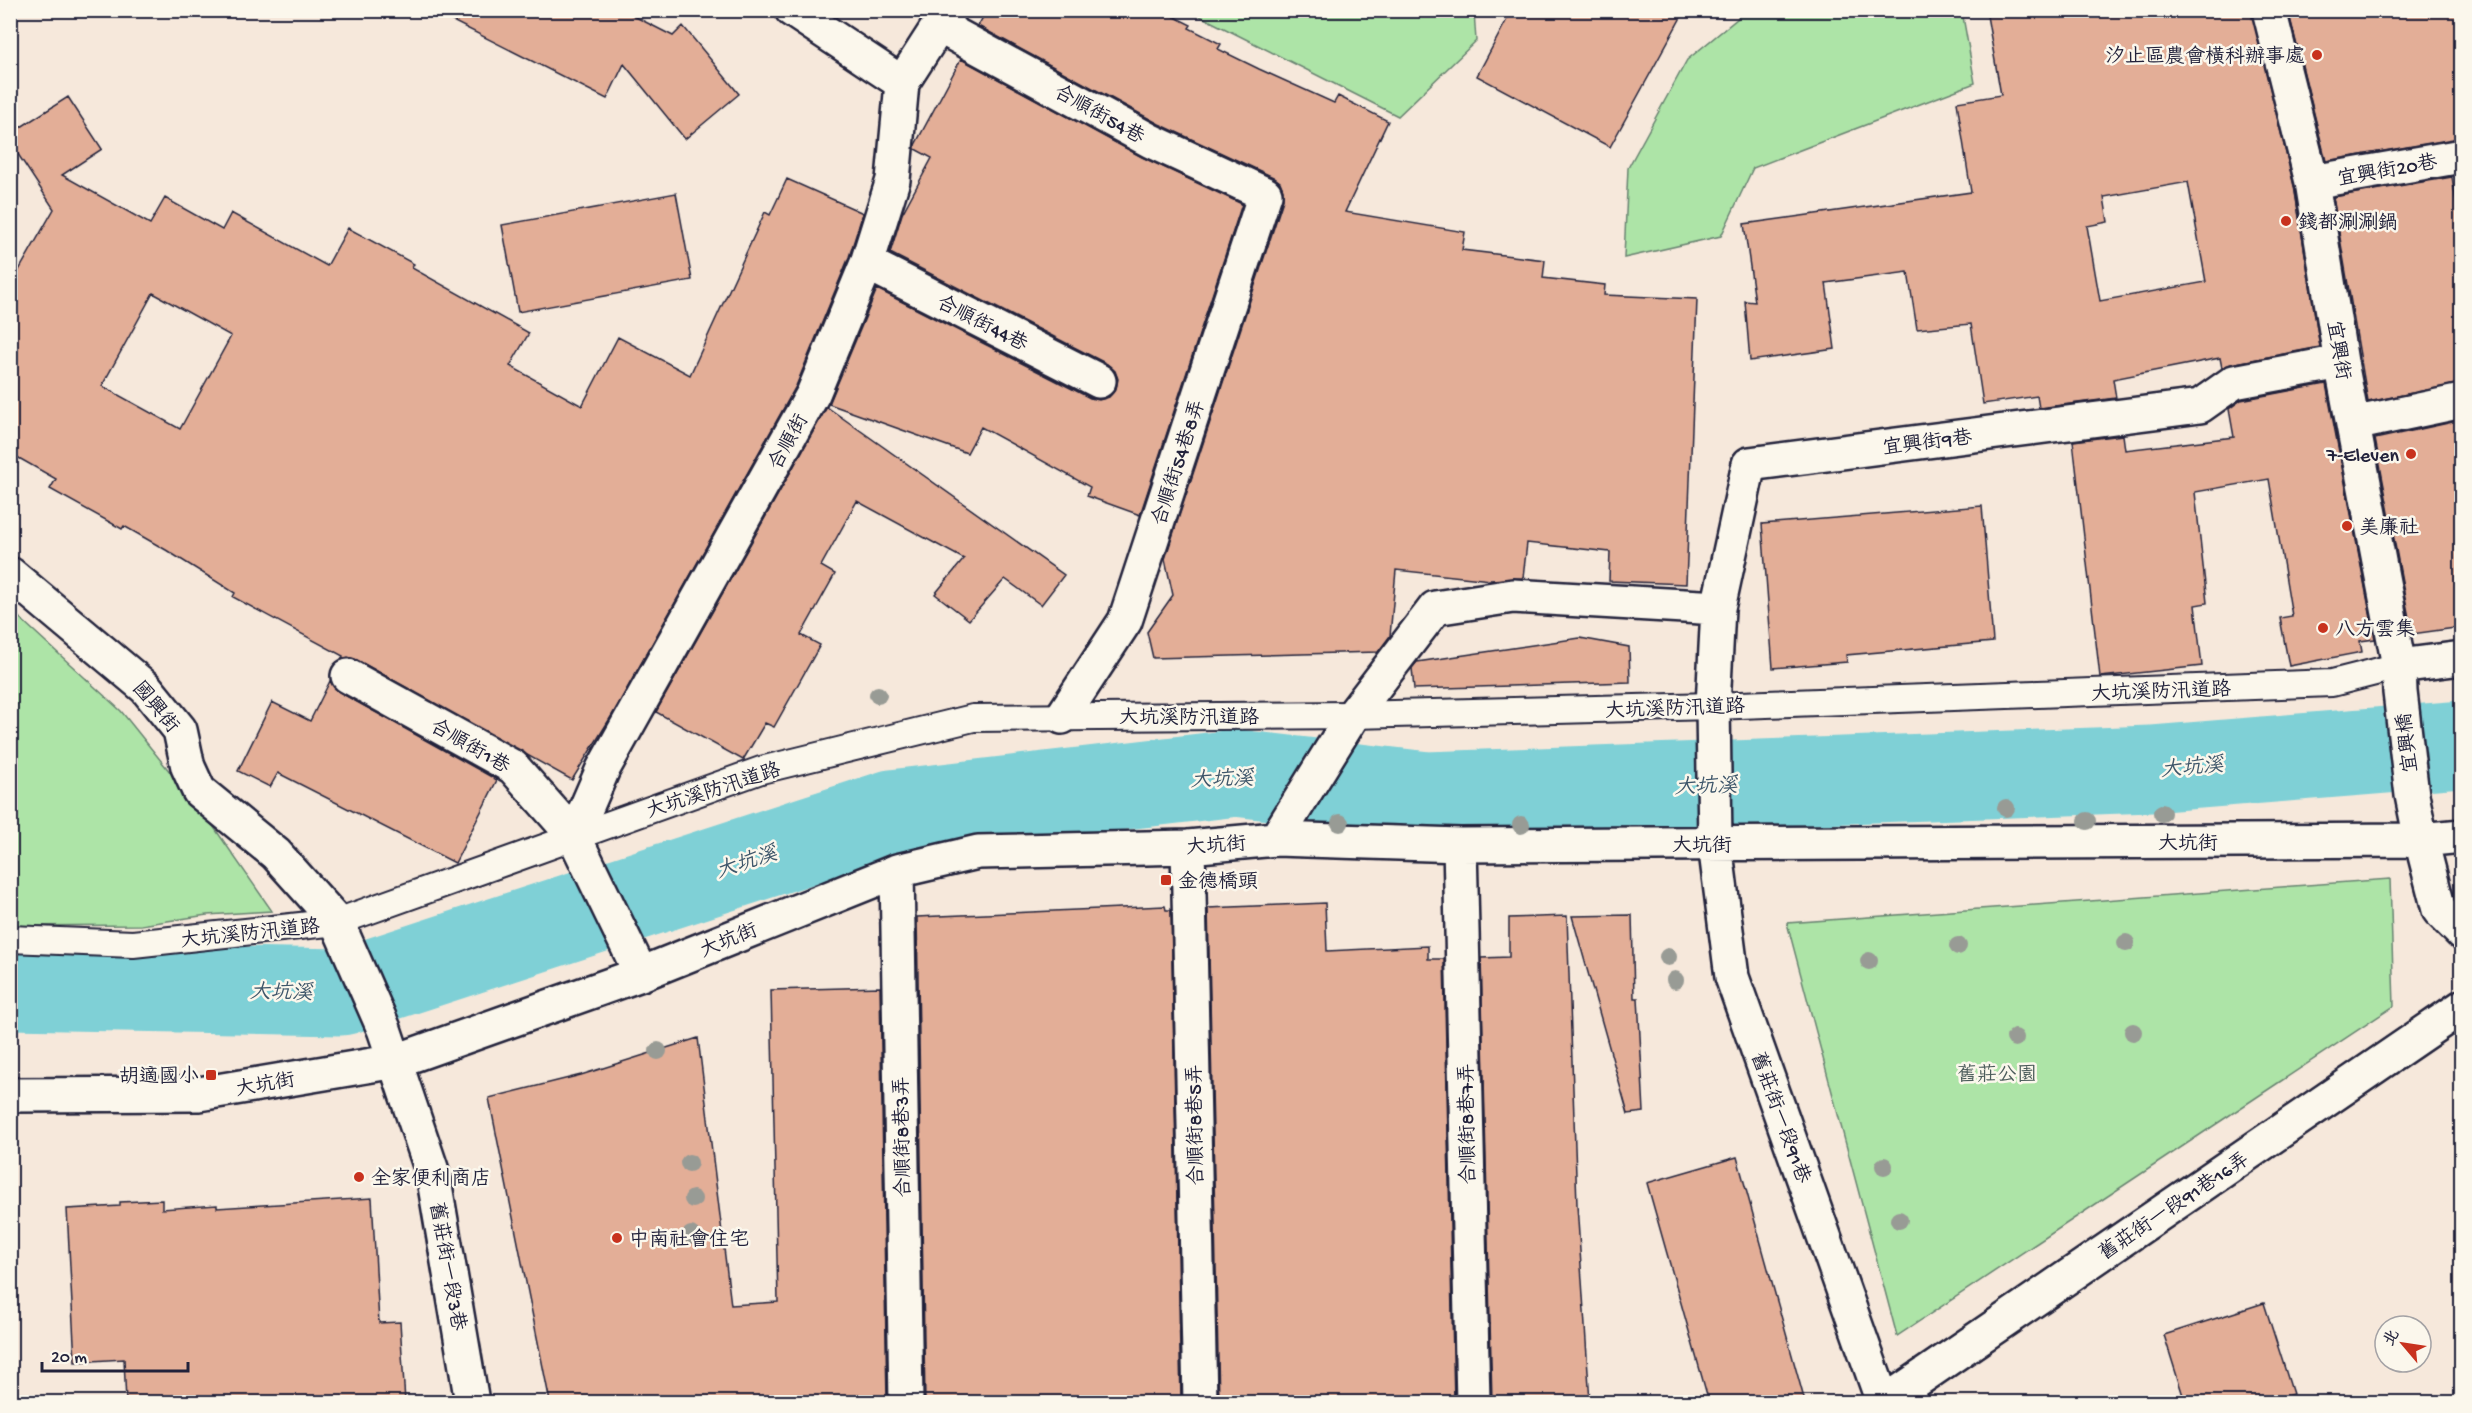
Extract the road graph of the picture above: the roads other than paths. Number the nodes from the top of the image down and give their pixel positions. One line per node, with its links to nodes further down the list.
1 (792, 10): 4 (street)
2 (2269, 10): 6 (street, 宜興街)
3 (944, 18): 4 (street, 合順街); 7 (street, 合順街54巷)
4 (902, 83): 8 (street, 合順街)
5 (2462, 156): 6 (street, 宜興街20巷)
6 (2312, 182): 9 (street, 宜興街)
7 (1265, 194): 20 (street, 合順街54巷8弄)
8 (867, 263): 10 (street, 合順街44巷); 25 (street, 合順街)
9 (2341, 362): 12 (street, 宜興街); 14 (street, 宜興街9巷)
10 (1099, 381)
11 (2462, 401): 12 (street)
12 (2353, 424): 17 (street, 宜興街)
13 (10, 574): 29 (street, 國興街)
14 (1718, 608): 18 (street, 宜興街9巷); 19 (street)
15 (2462, 658): 17 (street)
16 (348, 676): 25 (street, 合順街1巷)
17 (2399, 679): 18 (lane, 大坑溪防汛道路); 24 (street, 宜興橋)
18 (1713, 706): 19 (lane, 大坑溪防汛道路); 21 (street, 舊莊街一段91巷)
19 (1353, 715): 20 (lane, 大坑溪防汛道路); 23 (street)
20 (1062, 717): 25 (lane, 大坑溪防汛道路)
21 (1716, 834): 24 (street, 大坑街); 26 (street, 大坑街); 41 (street, 舊莊街一段91巷)
22 (2462, 836): 24 (street, 大坑街)
23 (1276, 839): 26 (street, 大坑街); 27 (street, 大坑街)
24 (2421, 840): 30 (street, 宜興橋)
25 (578, 844): 29 (lane, 大坑溪防汛道路); 32 (street, 合順街1巷)
26 (1460, 845): 40 (street, 合順街8巷7弄)
27 (1188, 847): 28 (street, 大坑街); 39 (street, 合順街8巷5弄)
28 (897, 871): 32 (street, 大坑街); 38 (street, 合順街8巷3弄)
29 (341, 930): 31 (lane, 大坑溪防汛道路); 34 (street, 國興街)
30 (2462, 933)
31 (10, 939)
32 (635, 963): 35 (street, 大坑街)
33 (2462, 1007): 41 (street, 舊莊街一段91巷16弄)
34 (384, 1029): 35 (street, 舊莊街一段3巷)
35 (396, 1061): 36 (street, 大坑街); 37 (street, 舊莊街一段3巷)
36 (10, 1095)
37 (472, 1402)
38 (906, 1402)
39 (1200, 1402)
40 (1473, 1402)
41 (1884, 1402)

